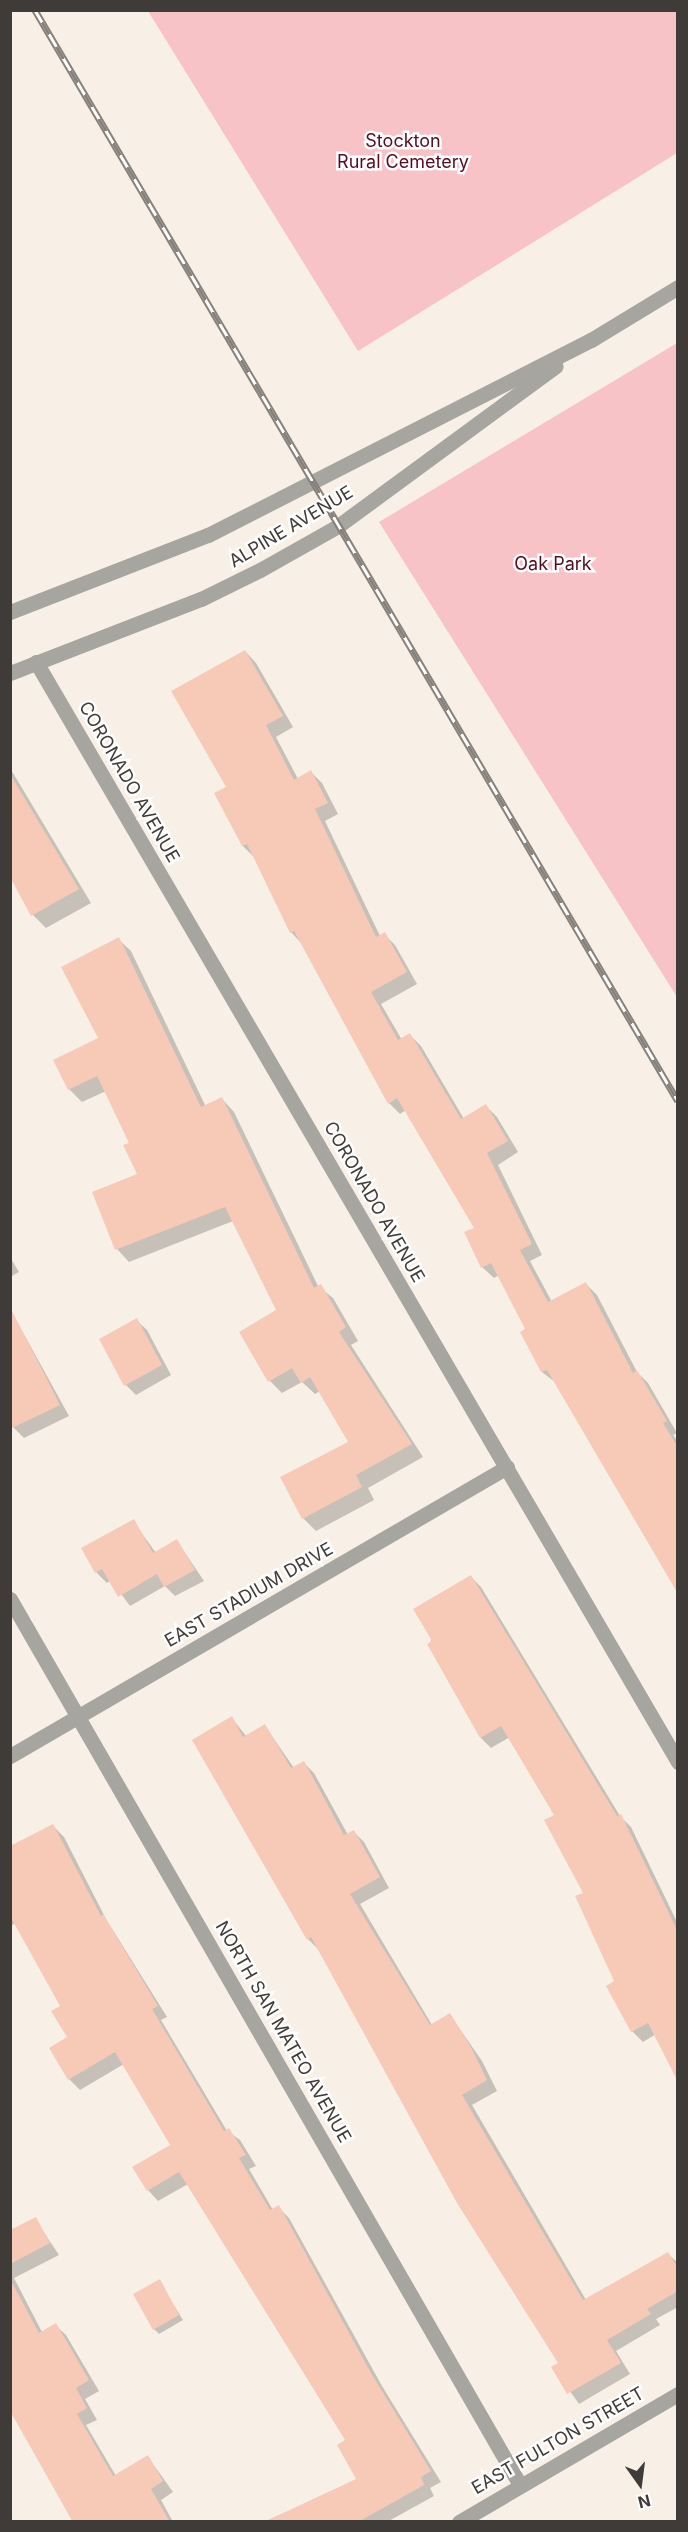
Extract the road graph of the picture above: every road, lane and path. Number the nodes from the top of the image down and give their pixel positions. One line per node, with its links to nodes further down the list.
1 (678, 287): 2 (street, ALPINE AVENUE)
2 (591, 340): 3 (street, ALPINE AVENUE); 4 (street, ALPINE AVENUE)
3 (10, 612)
4 (36, 662): 5 (street, ALPINE AVENUE); 6 (street, CORONADO AVENUE)
5 (10, 673)
6 (507, 1467): 8 (street, EAST STADIUM DRIVE); 10 (street, CORONADO AVENUE)
7 (10, 1599): 8 (street, NORTH SAN MATEO AVENUE)
8 (79, 1716): 9 (street, EAST STADIUM DRIVE); 12 (street, NORTH SAN MATEO AVENUE)
9 (10, 1756)
10 (678, 1762)
11 (678, 2394): 12 (street, EAST FULTON STREET)
12 (520, 2485): 13 (street, EAST FULTON STREET)
13 (459, 2522)

